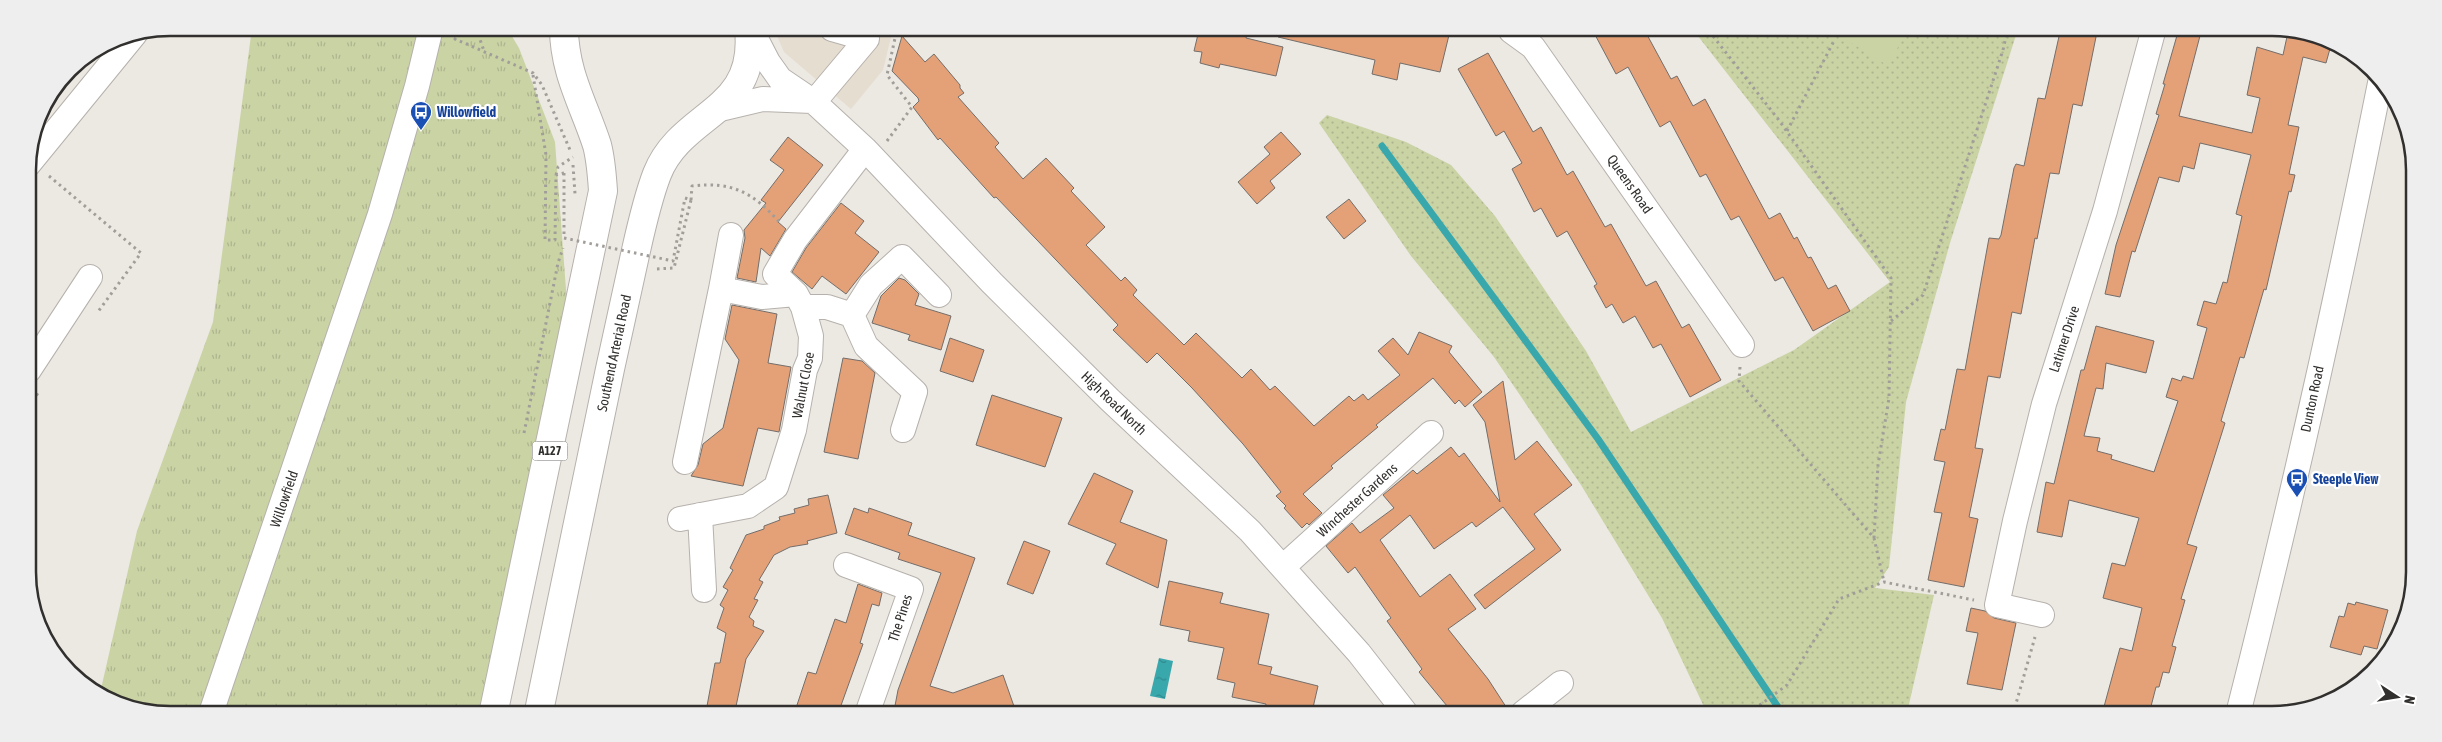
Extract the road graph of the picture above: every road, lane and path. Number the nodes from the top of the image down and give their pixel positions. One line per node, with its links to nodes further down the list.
1 (429, 36): 56 (street, Willowfield)
2 (457, 36): 15 (path)
3 (479, 36): 15 (path)
4 (564, 36): 57 (highway, A127)
5 (750, 36): 19 (highway, Southend Arterial Road)
6 (754, 36): 18 (street, High Road North)
7 (856, 36): 18 (street)
8 (895, 36): 21 (path)
9 (1518, 36): 37 (street, Queens Road)
10 (1713, 36): 20 (path)
11 (2006, 36): 36 (path)
12 (2151, 36): 48 (street, Latimer Drive)
13 (1835, 39): 20 (path)
14 (128, 43): 22 (street)
15 (484, 52): 16 (path)
16 (533, 73): 23 (path); 24 (path)
17 (2379, 90): 55 (street, Dunton Road)
18 (814, 102): 19 (street); 21 (street, High Road North)
19 (720, 109): 58 (highway, Southend Arterial Road)
20 (1787, 131): 36 (path)
21 (870, 153): 29 (street); 45 (street, High Road North)
22 (37, 154)
23 (573, 157): 24 (path); 26 (path)
24 (556, 175): 25 (path, bridge)
25 (691, 200): 29 (path); 30 (path)
26 (575, 202)
27 (570, 228): 41 (path)
28 (731, 235): 32 (street)
29 (795, 240): 34 (street)
30 (657, 269)
31 (90, 277): 38 (street)
32 (722, 289): 34 (street); 42 (street)
33 (939, 295): 35 (street)
34 (800, 300): 35 (street); 47 (street, Walnut Close)
35 (852, 316): 39 (street)
36 (1890, 321): 43 (path)
37 (1742, 344): 43 (path)
38 (37, 359)
39 (903, 430)
40 (1431, 433): 45 (street, Winchester Gardens)
41 (523, 438)
42 (685, 462)
43 (1874, 538): 46 (path)
44 (846, 566): 59 (street, The Pines)
45 (1284, 567): 51 (street, High Road North)
46 (1884, 582): 48 (path); 53 (path)
47 (704, 590)
48 (1997, 604): 49 (street)
49 (2042, 614): 54 (path)
50 (1561, 683): 52 (street)
51 (1400, 705)
52 (1533, 705)
53 (1759, 705)
54 (2016, 705)
55 (2240, 705)
56 (213, 706)
57 (495, 706)
58 (539, 706)
59 (870, 706)

